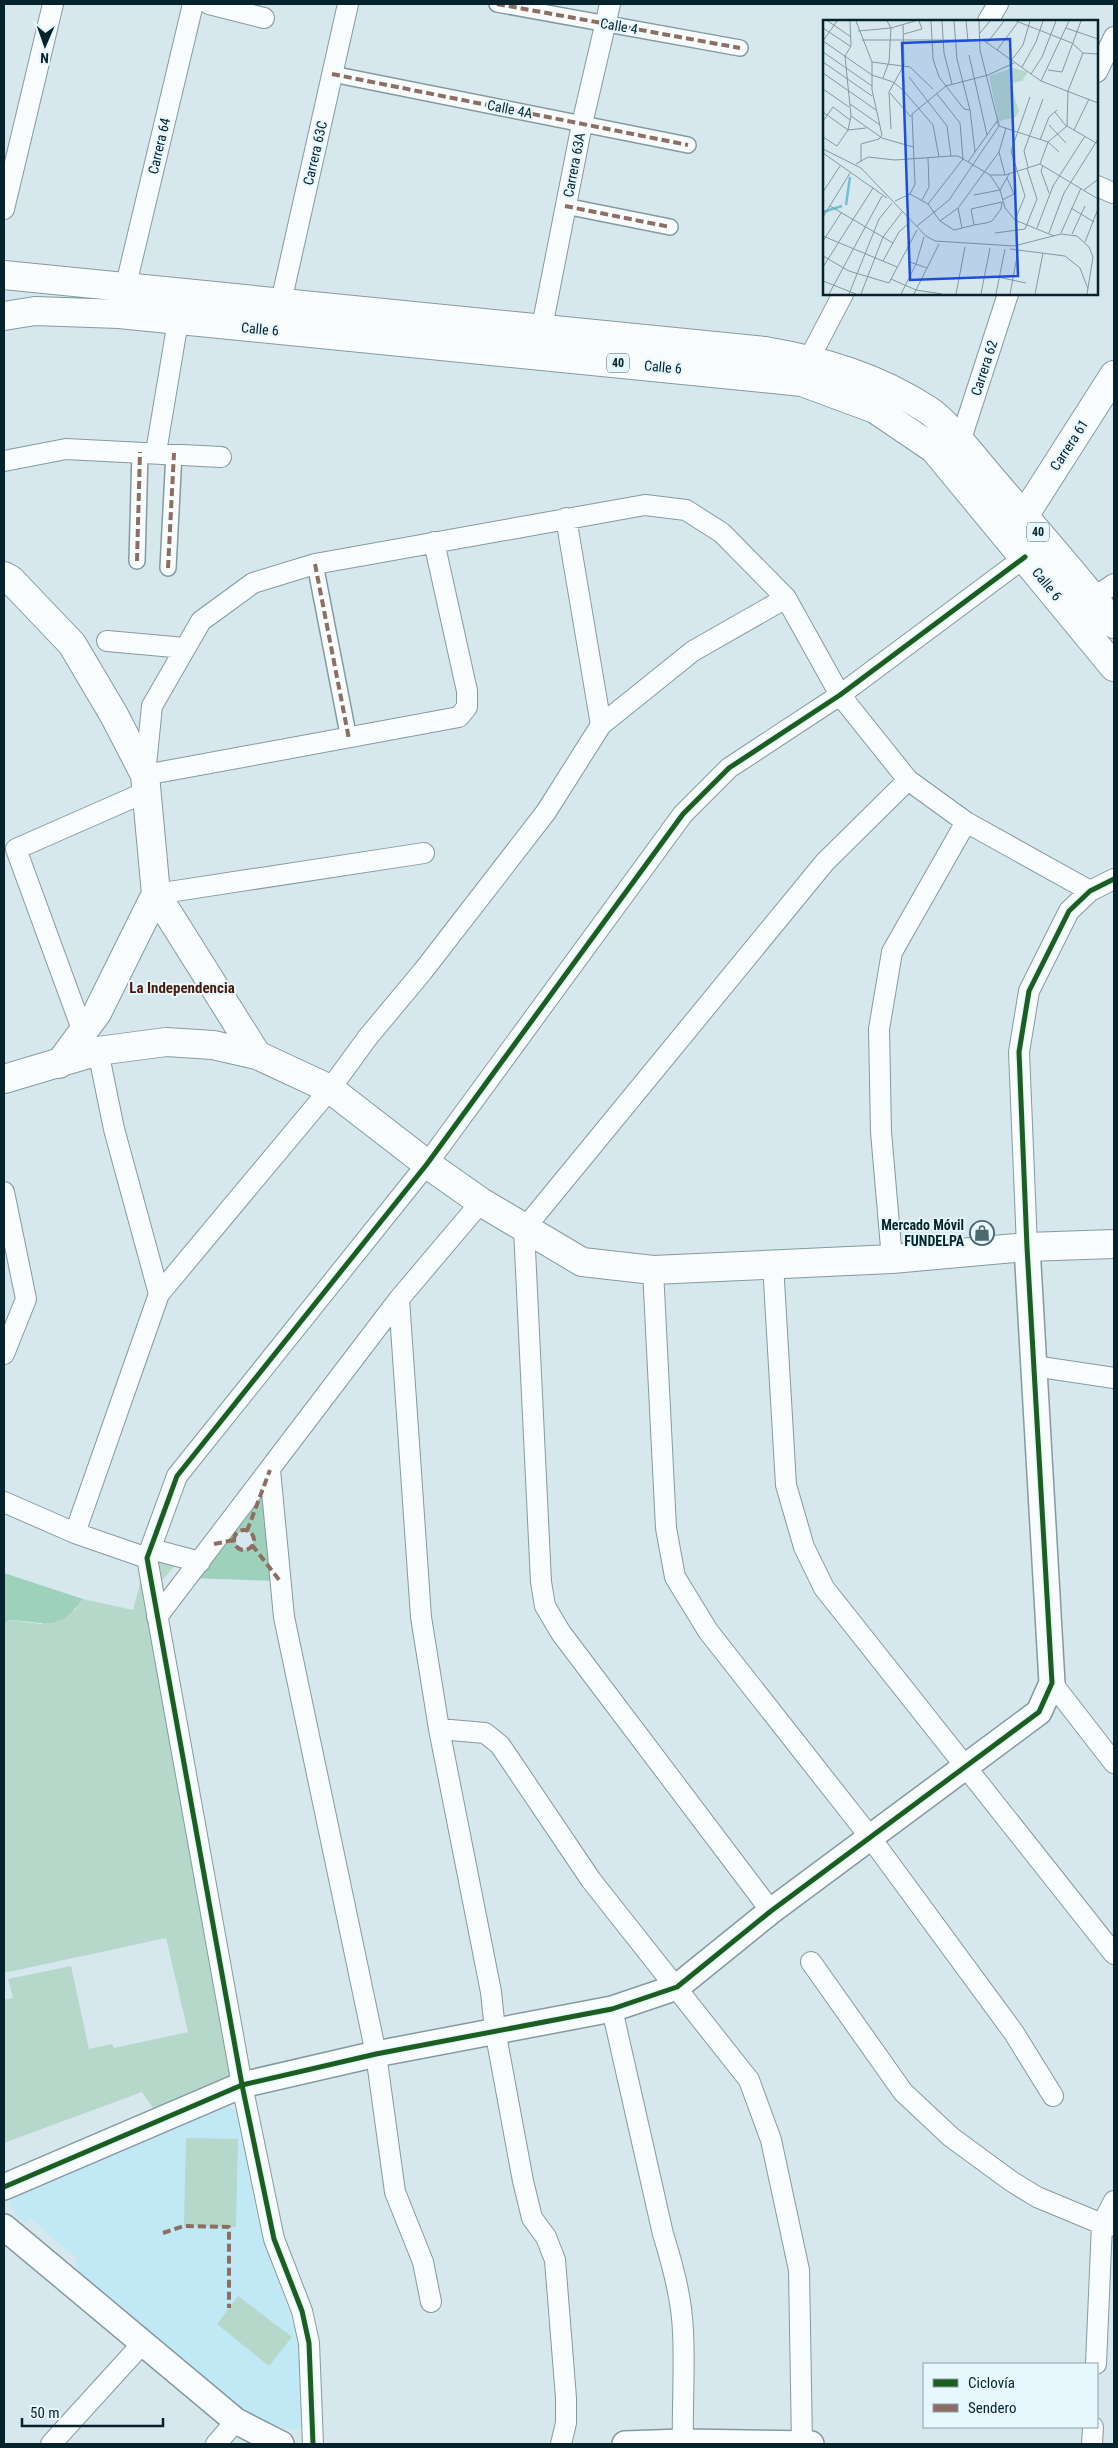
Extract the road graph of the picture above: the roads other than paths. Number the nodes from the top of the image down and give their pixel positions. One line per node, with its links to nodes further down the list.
1 (52, 4): 18 (street)
2 (193, 4): 21 (street, Carrera 64)
3 (209, 4): 8 (street)
4 (348, 4): 14 (street, Carrera 63C)
5 (497, 4): 10 (street, Calle 4)
6 (610, 4): 10 (street, Carrera 63A)
7 (998, 4): 9 (street)
8 (264, 18)
9 (989, 20)
10 (606, 24): 12 (street, Calle 4); 15 (street, Carrera 63A)
11 (1114, 37): 13 (street)
12 (740, 48)
13 (1098, 70)
14 (332, 74): 15 (street, Calle 4A); 24 (street, Carrera 63C)
15 (582, 124): 16 (street, Calle 4A); 17 (street, Carrera 63A)
16 (688, 145)
17 (565, 206): 19 (street); 27 (street, Carrera 63A)
18 (4, 209)
19 (670, 227)
20 (4, 276): 21 (main road, Calle 6 / 40)
21 (125, 289): 24 (main road, Calle 6 / 40)
22 (842, 295): 28 (street)
23 (1008, 295): 30 (street, Carrera 62)
24 (281, 302): 27 (main road, Calle 6 / 40)
25 (4, 316): 26 (main road, Calle 6 / 40)
26 (178, 321): 31 (street); 37 (main road, Calle 6 / 40)
27 (542, 327): 28 (main road, Calle 6 / 40)
28 (809, 359): 30 (main road, Calle 6 / 40)
29 (1114, 375): 34 (main road, Carrera 61)
30 (960, 442): 34 (main road, Calle 6 / 40)
31 (157, 452): 32 (street); 33 (street); 38 (street); 40 (street)
32 (220, 456)
33 (4, 461)
34 (1024, 516): 42 (main road, Calle 6 / 40)
35 (566, 518): 36 (street); 43 (street); 49 (street)
36 (434, 542): 39 (street); 50 (street)
37 (1025, 557): 47 (main road, Calle 6 / 40); 48 (street)
38 (137, 561)
39 (315, 564): 46 (street); 50 (street)
40 (168, 568)
41 (6, 584): 52 (main road)
42 (1104, 591): 44 (main road, Calle 6 / 40)
43 (786, 598): 48 (street); 49 (street)
44 (1114, 624)
45 (107, 641): 46 (street)
46 (186, 648): 52 (street)
47 (1114, 667)
48 (840, 694): 51 (street); 62 (street)
49 (601, 725): 61 (street)
50 (349, 738): 52 (street)
51 (908, 780): 53 (street); 65 (street)
52 (146, 783): 57 (main road); 58 (street)
53 (966, 822): 56 (street); 68 (street)
54 (424, 853): 57 (street)
55 (1114, 879): 56 (street)
56 (1090, 891): 67 (street)
57 (156, 894): 58 (main road); 59 (main road)
58 (90, 1041): 59 (main road); 60 (main road); 71 (street)
59 (257, 1055): 61 (main road)
60 (4, 1078)
61 (330, 1089): 62 (main road); 71 (street)
62 (427, 1164): 64 (main road); 79 (street)
63 (4, 1192): 73 (street)
64 (481, 1202): 65 (main road); 72 (street)
65 (524, 1229): 70 (main road); 87 (street)
66 (1114, 1244): 67 (main road)
67 (1027, 1247): 68 (main road); 74 (street)
68 (892, 1259): 69 (main road)
69 (773, 1264): 70 (main road); 85 (street)
70 (652, 1270): 86 (street)
71 (159, 1294): 78 (street)
72 (399, 1299): 76 (street); 83 (street)
73 (4, 1354)
74 (1034, 1366): 75 (street); 82 (street)
75 (1114, 1378)
76 (270, 1470): 80 (street); 93 (street)
77 (4, 1502): 78 (street)
78 (75, 1532): 79 (street)
79 (149, 1553): 80 (street); 81 (street)
80 (200, 1562): 81 (street)
81 (157, 1617): 94 (street)
82 (1052, 1683): 84 (street); 85 (street)
83 (439, 1729): 90 (street); 92 (street)
84 (1114, 1763)
85 (965, 1768): 86 (street); 88 (street)
86 (870, 1837): 87 (street); 95 (street)
87 (771, 1912): 90 (street)
88 (1114, 1954)
89 (811, 1962): 98 (street)
90 (677, 1987): 91 (street); 112 (street)
91 (612, 2009): 92 (street); 105 (street)
92 (495, 2030): 93 (street); 110 (street)
93 (376, 2054): 94 (street); 100 (street)
94 (242, 2085): 96 (street); 109 (street)
95 (1053, 2096)
96 (4, 2187)
97 (1114, 2201): 98 (street)
98 (1108, 2225): 102 (street)
99 (4, 2227): 101 (street)
100 (431, 2302)
101 (142, 2344): 103 (street); 106 (street)
102 (1096, 2363)
103 (236, 2421): 107 (street); 108 (street)
104 (1093, 2428): 114 (street)
105 (682, 2443): 111 (street); 112 (street)
106 (51, 2444)
107 (216, 2444)
108 (281, 2444)
109 (314, 2444)
110 (561, 2444)
111 (625, 2444)
112 (802, 2444): 113 (street)
113 (811, 2444)
114 (1092, 2444)

